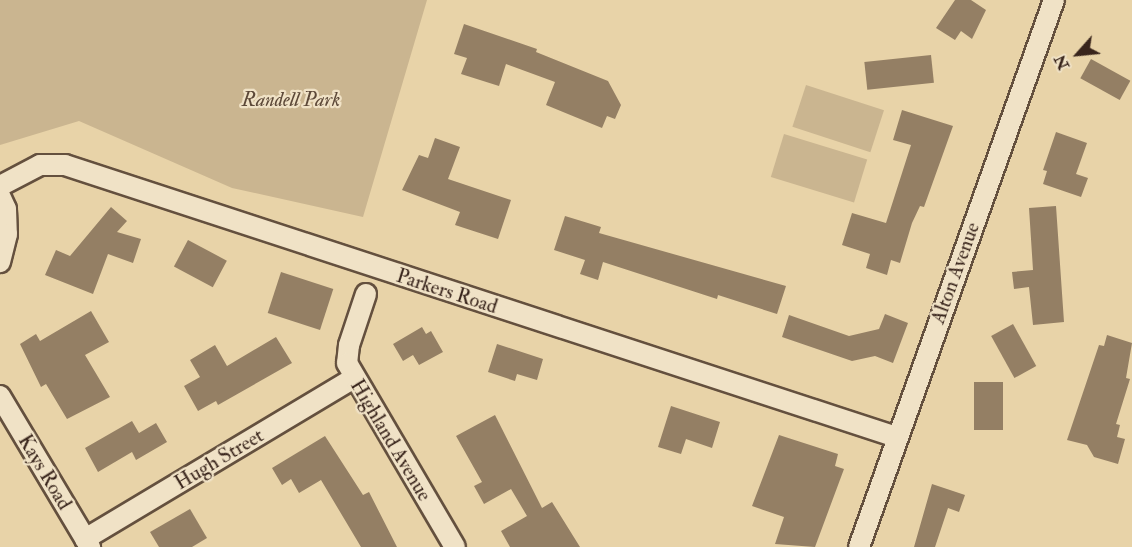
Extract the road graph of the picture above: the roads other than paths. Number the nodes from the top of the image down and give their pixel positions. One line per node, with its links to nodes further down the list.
1 (1054, 0): 8 (street, Alton Avenue)
2 (0, 186): 8 (street, Parkers Road)
3 (0, 196): 4 (street)
4 (0, 262)
5 (366, 294): 6 (street, Highland Avenue)
6 (354, 378): 9 (street, Hugh Street); 10 (street, Highland Avenue)
7 (0, 396): 9 (street, Kays Road)
8 (896, 437): 11 (street, Alton Avenue)
9 (87, 543)
10 (455, 547)
11 (859, 547)

